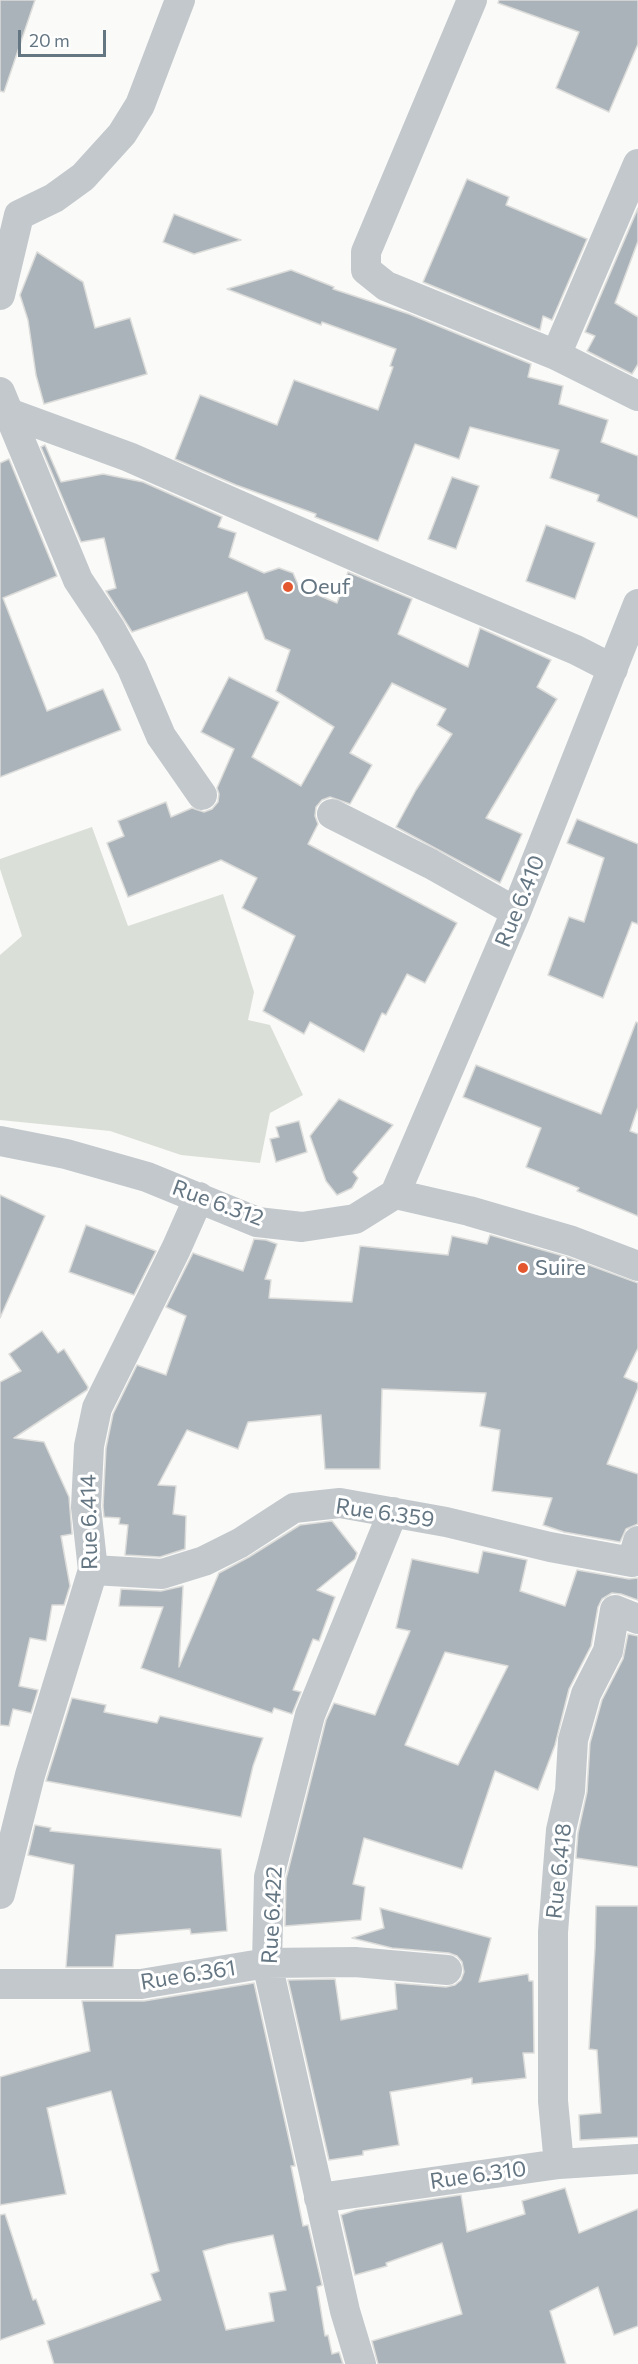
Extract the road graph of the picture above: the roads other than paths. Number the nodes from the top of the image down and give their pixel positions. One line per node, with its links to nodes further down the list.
1 (180, 0): 4 (street)
2 (472, 0): 6 (street)
3 (638, 164): 6 (street)
4 (10, 211): 5 (street)
5 (0, 295)
6 (556, 355): 7 (street)
7 (638, 396)
8 (4, 402): 10 (street); 11 (street)
9 (638, 604): 10 (street, Rue 6.410)
10 (613, 669): 13 (street, Rue 6.410)
11 (202, 795)
12 (332, 814): 13 (street)
13 (516, 912): 15 (street, Rue 6.410)
14 (0, 1141): 16 (street, Rue 6.312)
15 (395, 1194): 16 (street, Rue 6.312); 17 (street)
16 (199, 1197): 20 (street, Rue 6.414)
17 (638, 1266)
18 (393, 1512): 19 (street, Rue 6.359); 20 (street, Rue 6.359); 23 (street, Rue 6.422)
19 (635, 1552): 21 (street, Rue 6.418)
20 (93, 1570): 22 (street, Rue 6.414)
21 (626, 1615): 27 (street, Rue 6.418)
22 (0, 1894)
23 (267, 1963): 24 (street, Rue 6.361); 25 (street, Rue 6.361); 28 (street, Rue 6.422)
24 (447, 1970)
25 (0, 1984)
26 (638, 2159): 27 (street, Rue 6.310)
27 (559, 2164): 28 (street, Rue 6.310)
28 (319, 2198): 29 (street, Rue 6.422)
29 (362, 2364)

